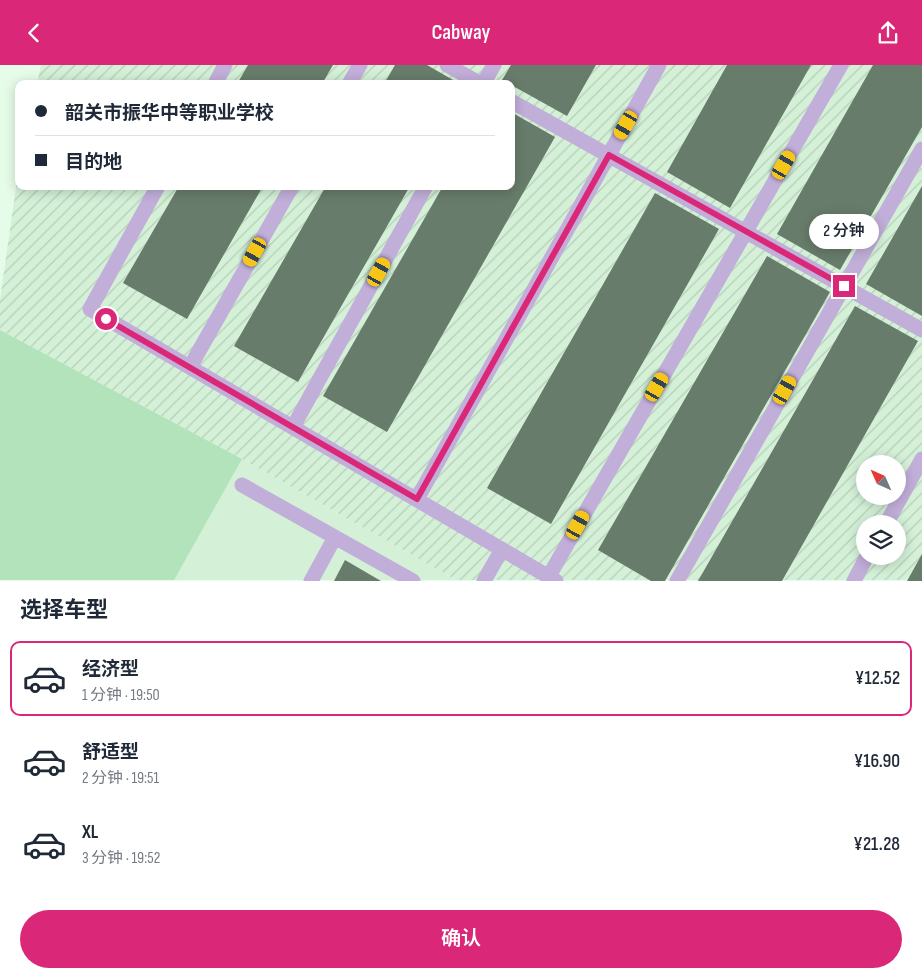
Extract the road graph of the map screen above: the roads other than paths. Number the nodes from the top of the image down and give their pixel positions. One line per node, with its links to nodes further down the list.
1 (226, 65): 7 (street)
2 (360, 65): 8 (street)
3 (447, 65): 9 (street)
4 (494, 65): 10 (street)
5 (659, 65): 13 (street)
6 (841, 65): 17 (street)
7 (217, 80)
8 (351, 80)
9 (475, 80)
10 (485, 80)
11 (515, 103): 13 (street)
12 (922, 149): 18 (street)
13 (609, 155): 17 (street); 24 (street)
14 (156, 190): 20 (street)
15 (290, 190): 20 (street)
16 (424, 190): 21 (street)
17 (746, 232): 18 (street); 29 (street)
18 (844, 286): 19 (street); 33 (street)
19 (922, 330)
20 (190, 367): 21 (street)
21 (293, 427): 24 (street)
22 (922, 459): 25 (street)
23 (242, 485): 26 (street)
24 (417, 499): 27 (street)
25 (891, 515)
26 (335, 537): 30 (street); 31 (street)
27 (502, 549): 29 (street); 32 (street)
28 (862, 565): 34 (street)
29 (552, 578)
30 (311, 581)
31 (413, 581)
32 (484, 581)
33 (677, 581)
34 (854, 581)

